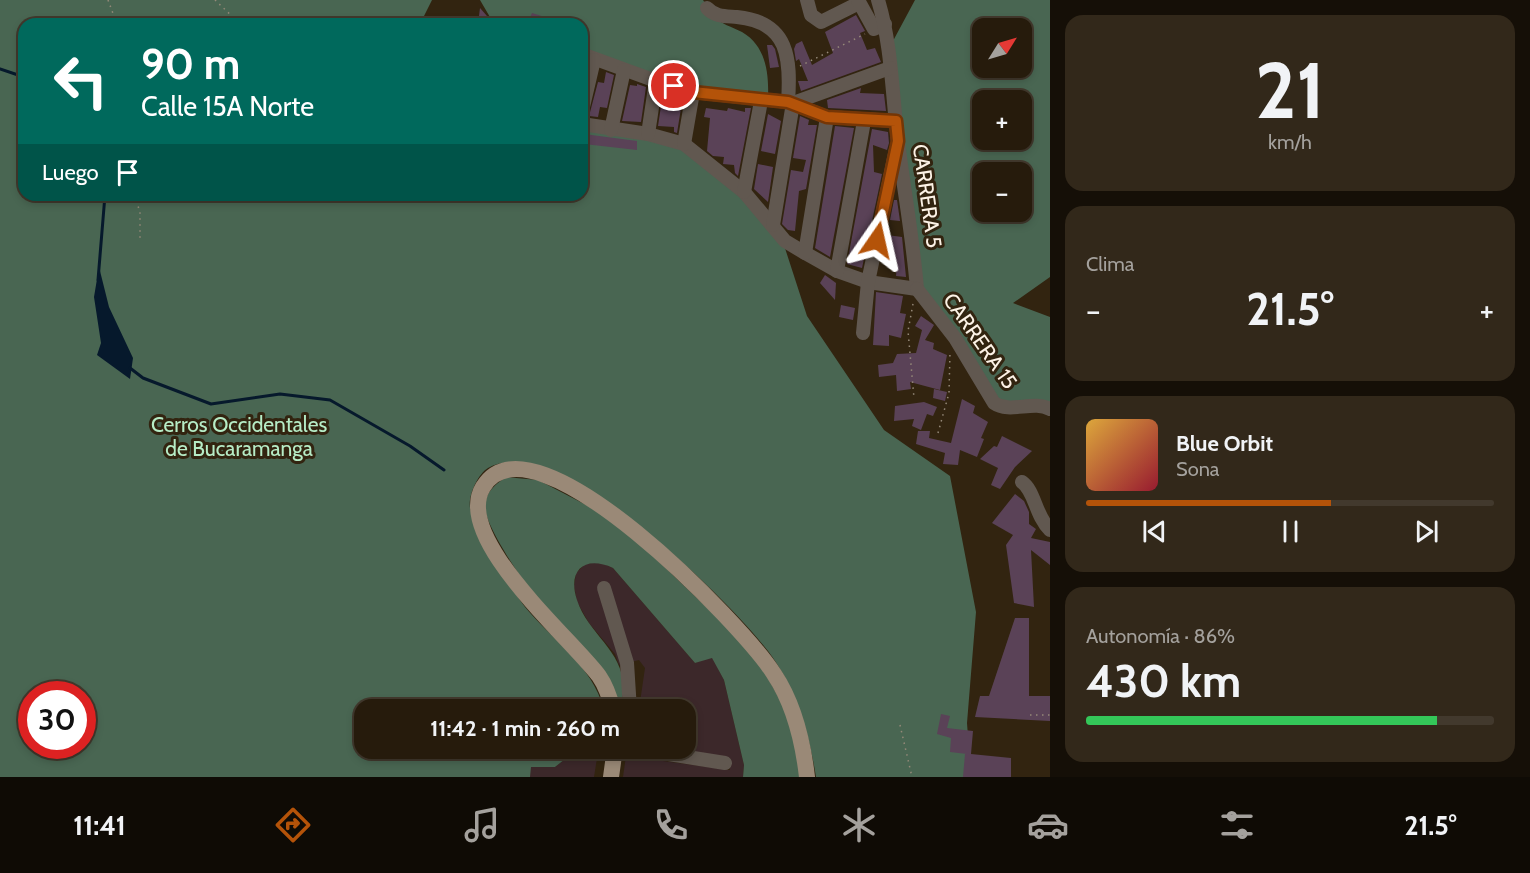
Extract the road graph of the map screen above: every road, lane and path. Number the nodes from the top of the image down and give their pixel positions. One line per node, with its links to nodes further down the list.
1 (108, 0): 7 (path)
2 (215, 0): 8 (path)
3 (807, 0): 5 (street)
4 (878, 0): 9 (street, CARRERA 5)
5 (859, 2): 9 (street)
6 (707, 8): 13 (street)
7 (115, 18)
8 (234, 18)
9 (880, 27): 11 (street, CARRERA 5); 13 (path)
10 (588, 57): 12 (street)
11 (890, 68): 17 (street); 20 (street, CARRERA 5)
12 (624, 70): 14 (street); 22 (street)
13 (790, 71): 17 (street)
14 (656, 81): 15 (street); 23 (street)
15 (693, 92): 16 (street); 25 (street)
16 (760, 101): 17 (street); 26 (street)
17 (791, 103): 18 (street); 28 (street)
18 (827, 117): 19 (street); 30 (street)
19 (864, 121): 20 (street); 31 (street)
20 (896, 121): 24 (street, CARRERA 5)
21 (588, 125): 22 (street)
22 (611, 130): 23 (street)
23 (648, 134): 25 (street)
24 (898, 141): 32 (street); 33 (street, CARRERA 5)
25 (684, 144): 26 (street)
26 (744, 192): 28 (street)
27 (137, 201): 29 (path)
28 (773, 225): 30 (street)
29 (140, 242)
30 (805, 253): 31 (street)
31 (837, 271): 32 (street)
32 (868, 282): 33 (street); 35 (street)
33 (916, 289): 34 (street, CARRERA 15); 36 (path)
34 (951, 332): 37 (street, CARRERA 15); 38 (path)
35 (863, 333)
36 (914, 398)
37 (1050, 409)
38 (938, 433)
39 (1022, 482): 40 (street)
40 (1050, 530)
41 (604, 588): 43 (street)
42 (608, 699): 51 (main road)
43 (629, 699)
44 (1030, 715): 45 (path)
45 (1050, 716)
46 (900, 725): 52 (path)
47 (696, 758): 49 (street)
48 (613, 759): 50 (main road)
49 (725, 763)
50 (611, 777)
51 (807, 777)
52 (912, 777)

